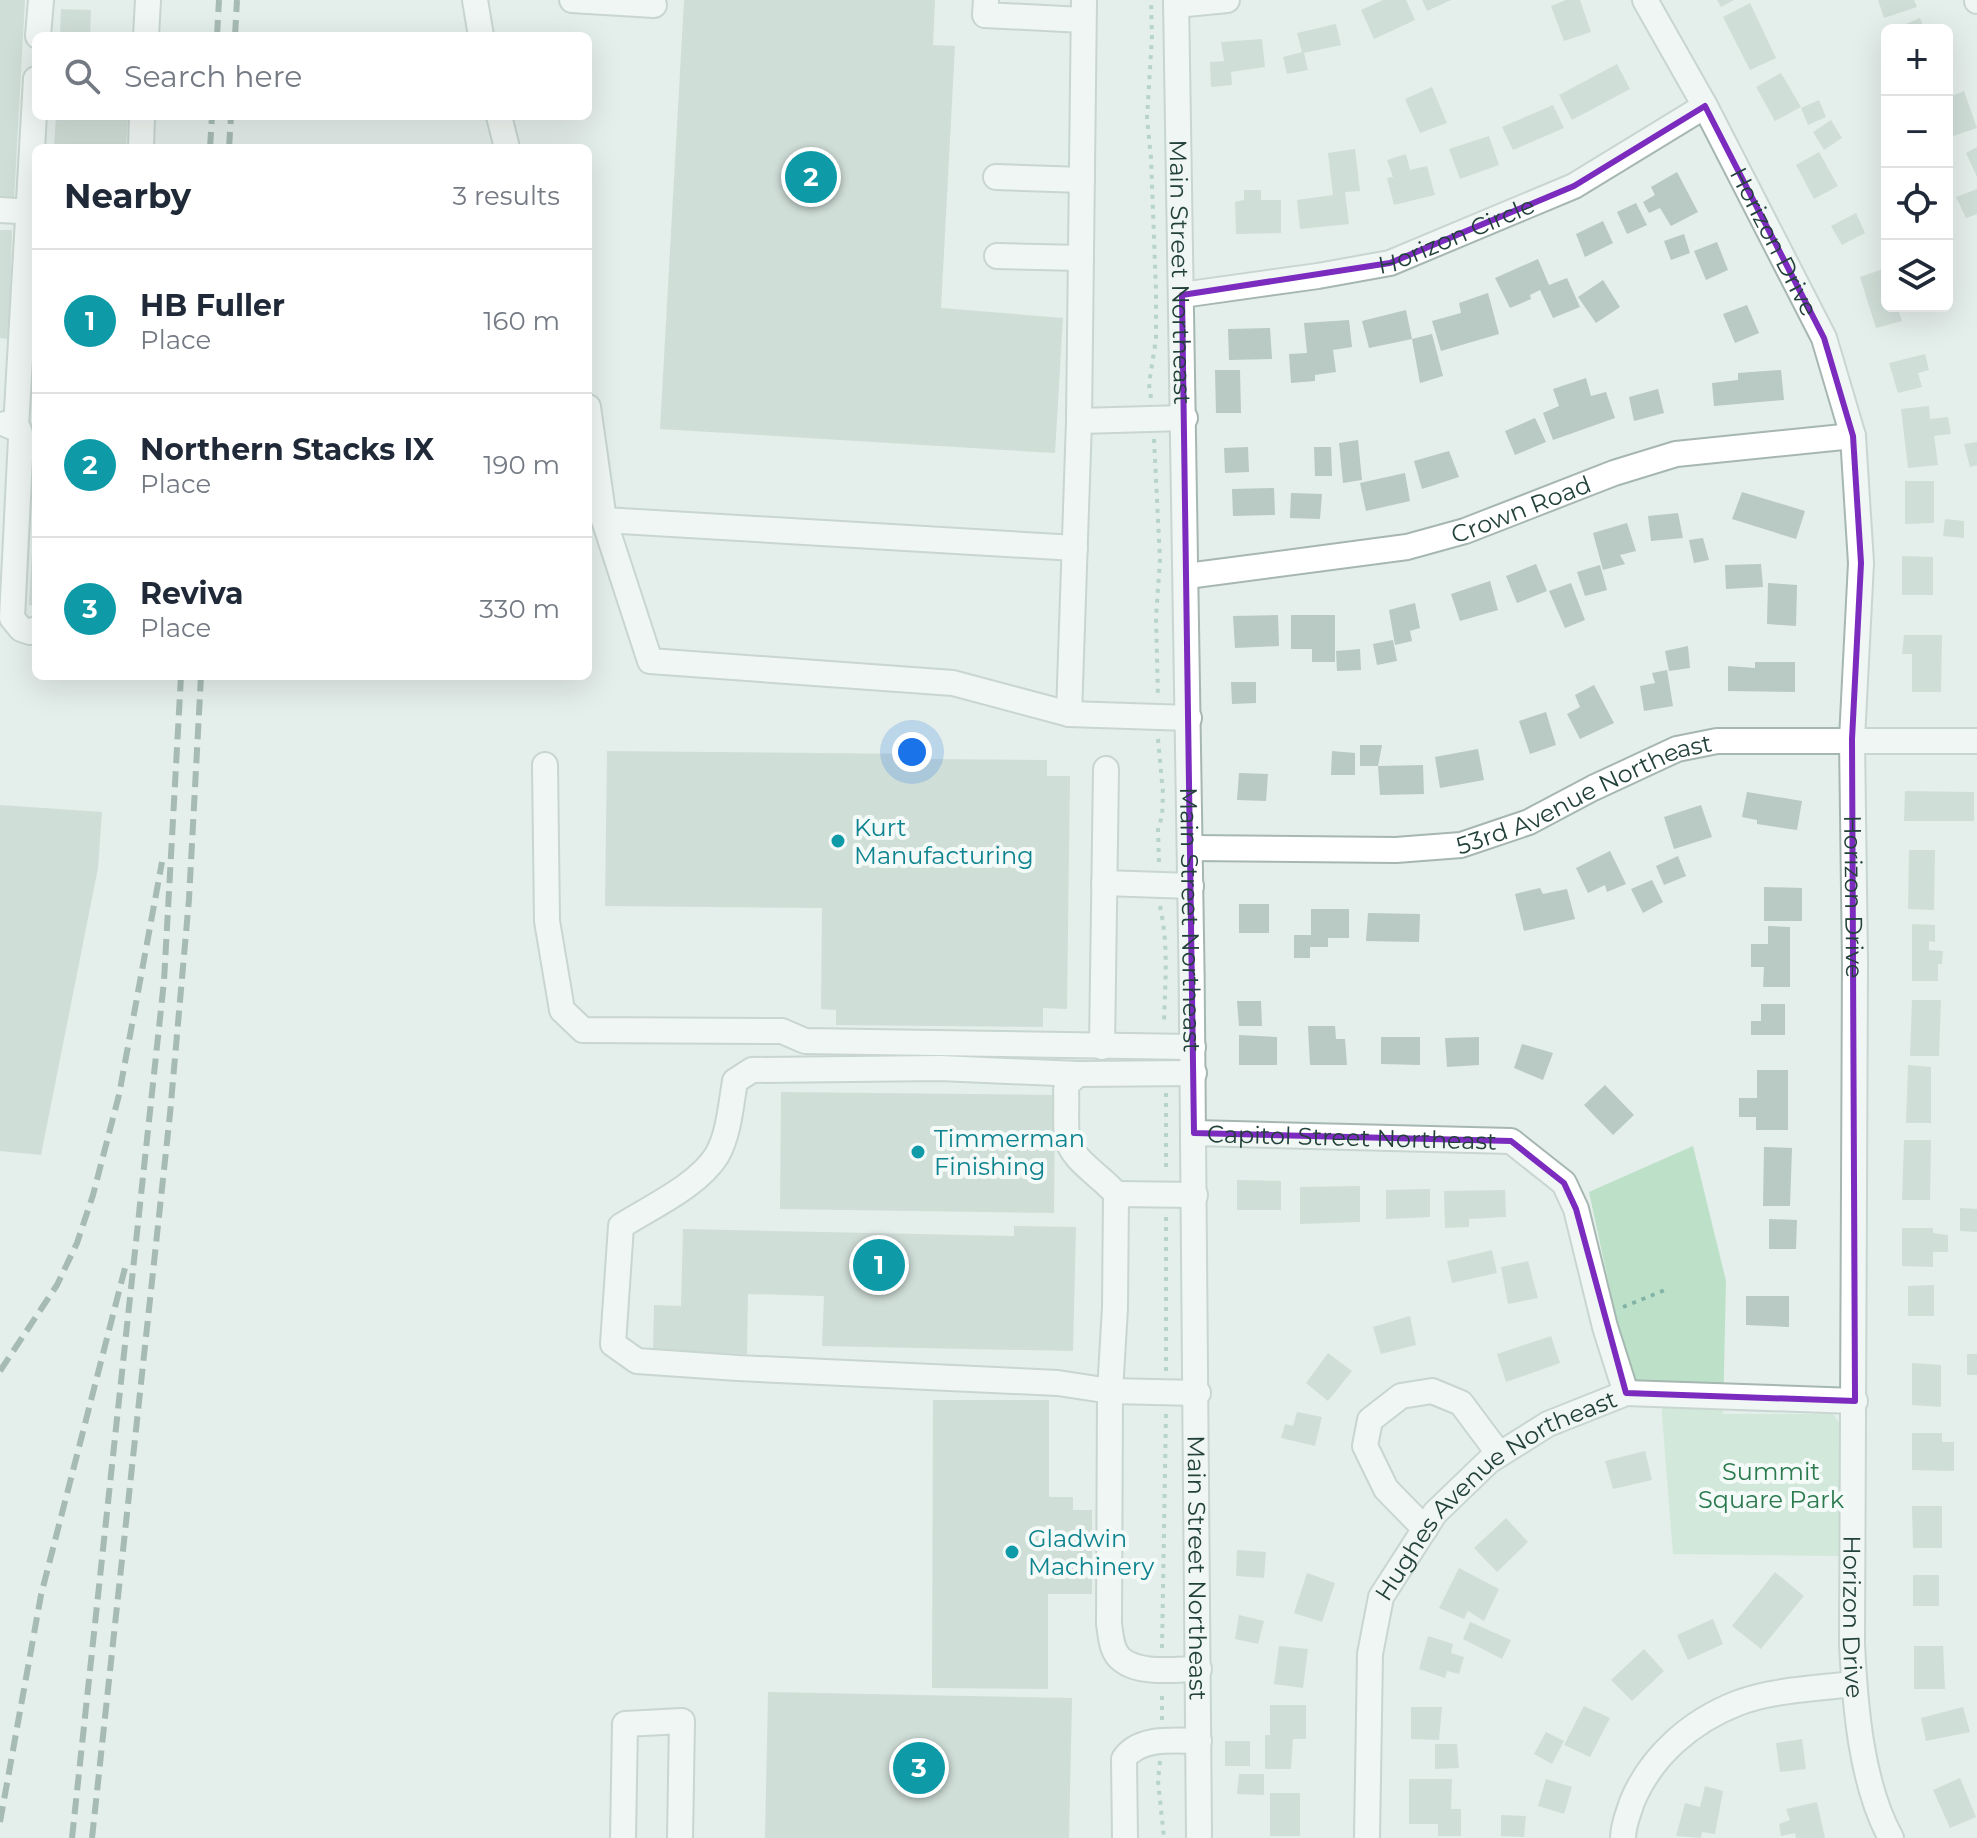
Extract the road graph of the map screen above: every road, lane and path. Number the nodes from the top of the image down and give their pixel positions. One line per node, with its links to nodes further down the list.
1 (41, 0): 12 (street)
2 (148, 0): 13 (street)
3 (475, 0): 14 (street)
4 (572, 0): 10 (street)
5 (986, 0): 11 (street)
6 (1151, 0): 30 (path)
7 (1227, 0): 9 (street)
8 (1645, 0): 15 (street, Horizon Drive)
9 (1176, 2): 28 (street, Main Street Northeast)
10 (654, 5)
11 (1084, 10): 23 (street)
12 (38, 32)
13 (146, 32)
14 (480, 32)
15 (1705, 106): 28 (street, Horizon Circle); 34 (street, Horizon Drive)
16 (35, 120): 19 (street)
17 (142, 120): 20 (street)
18 (500, 120): 21 (street)
19 (34, 144)
20 (141, 144)
21 (506, 144)
22 (996, 177): 23 (street)
23 (1082, 180): 27 (street)
24 (0, 210): 25 (street)
25 (32, 211): 32 (street)
26 (997, 256): 27 (street)
27 (1081, 258): 31 (street)
28 (1182, 295): 29 (street, Main Street Northeast)
29 (1185, 418): 30 (street); 37 (street, Main Street Northeast)
30 (1152, 419): 31 (street); 40 (path)
31 (1079, 421): 36 (street)
32 (8, 425): 38 (street)
33 (592, 435): 35 (street)
34 (1853, 436): 37 (street, Crown Road); 42 (street, Horizon Drive)
35 (604, 520): 36 (street); 39 (street)
36 (1075, 548): 39 (street)
37 (1187, 576): 41 (street, Main Street Northeast)
38 (32, 631)
39 (1069, 714): 40 (street)
40 (1158, 717): 41 (street); 48 (path)
41 (1189, 718): 46 (street, Main Street Northeast)
42 (1852, 739): 43 (street, 53rd Avenue Northeast); 46 (street, 53rd Avenue Northeast); 66 (street, Horizon Drive)
43 (1977, 741)
44 (545, 765): 50 (street)
45 (1106, 769): 47 (street)
46 (1191, 848): 49 (street, Main Street Northeast)
47 (1104, 883): 48 (street); 50 (street)
48 (1159, 885): 49 (street); 52 (path)
49 (1191, 886): 51 (street, Main Street Northeast)
50 (1102, 1047): 52 (street)
51 (1193, 1047): 52 (street); 54 (street, Main Street Northeast)
52 (1164, 1048)
53 (1165, 1073): 54 (street); 55 (street); 58 (path)
54 (1194, 1073): 56 (street, Main Street Northeast)
55 (1078, 1074): 57 (street); 62 (street)
56 (1194, 1133): 59 (street, Main Street Northeast); 61 (street, Capitol Street Northeast)
57 (1116, 1194): 58 (street); 62 (street)
58 (1166, 1194): 59 (street); 63 (path)
59 (1195, 1195): 64 (street, Main Street Northeast)
60 (1665, 1290): 61 (path)
61 (1603, 1317): 65 (street, Capitol Street Northeast)
62 (1110, 1391): 63 (street); 69 (street)
63 (1166, 1392): 64 (street); 69 (path)
64 (1198, 1393): 70 (street, Main Street Northeast)
65 (1626, 1393): 66 (street, Hughes Avenue Northeast); 67 (street, Hughes Avenue Northeast)
66 (1855, 1401): 71 (street, Horizon Drive)
67 (1499, 1454): 68 (street, Hughes Avenue Northeast); 68 (street)
68 (1425, 1529): 79 (street, Hughes Avenue Northeast)
69 (1162, 1669): 70 (street); 73 (path)
70 (1199, 1669): 72 (street, Main Street Northeast)
71 (1854, 1684): 80 (street); 81 (street, Horizon Drive)
72 (1199, 1741): 73 (street); 78 (street, Main Street Northeast)
73 (1161, 1742): 76 (street); 77 (path)
74 (623, 1838): 75 (street)
75 (680, 1838)
76 (1125, 1838)
77 (1164, 1838)
78 (1199, 1838)
79 (1367, 1838)
80 (1623, 1838)
81 (1891, 1838)

